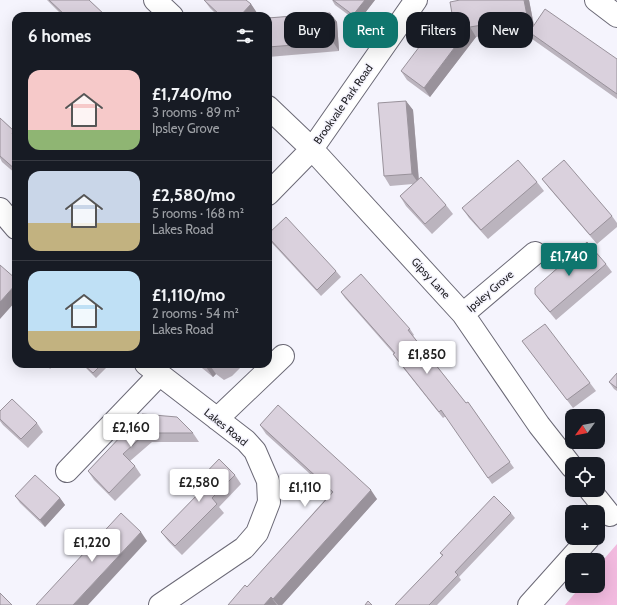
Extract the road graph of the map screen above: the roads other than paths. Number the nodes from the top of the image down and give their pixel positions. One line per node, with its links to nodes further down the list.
1 (155, 0): 4 (street)
2 (416, 0): 7 (street, Brookvale Park Road)
3 (596, 0): 5 (street)
4 (168, 12)
5 (617, 16)
6 (272, 111): 7 (street, Gipsy Lane)
7 (312, 149): 8 (street, Brookvale Park Road); 12 (street, Gipsy Lane)
8 (272, 190)
9 (0, 209): 10 (street)
10 (12, 223)
11 (536, 253): 12 (street, Ipsley Grove)
12 (463, 314): 18 (street, Gipsy Lane)
13 (283, 356): 14 (street)
14 (272, 366)
15 (270, 368): 17 (street)
16 (152, 369): 17 (street, Lakes Road); 19 (street)
17 (217, 419): 23 (street, Lakes Road)
18 (565, 458)
19 (67, 471)
20 (595, 497): 21 (street)
21 (608, 516)
22 (583, 545): 24 (street)
23 (160, 605)
24 (529, 605)

